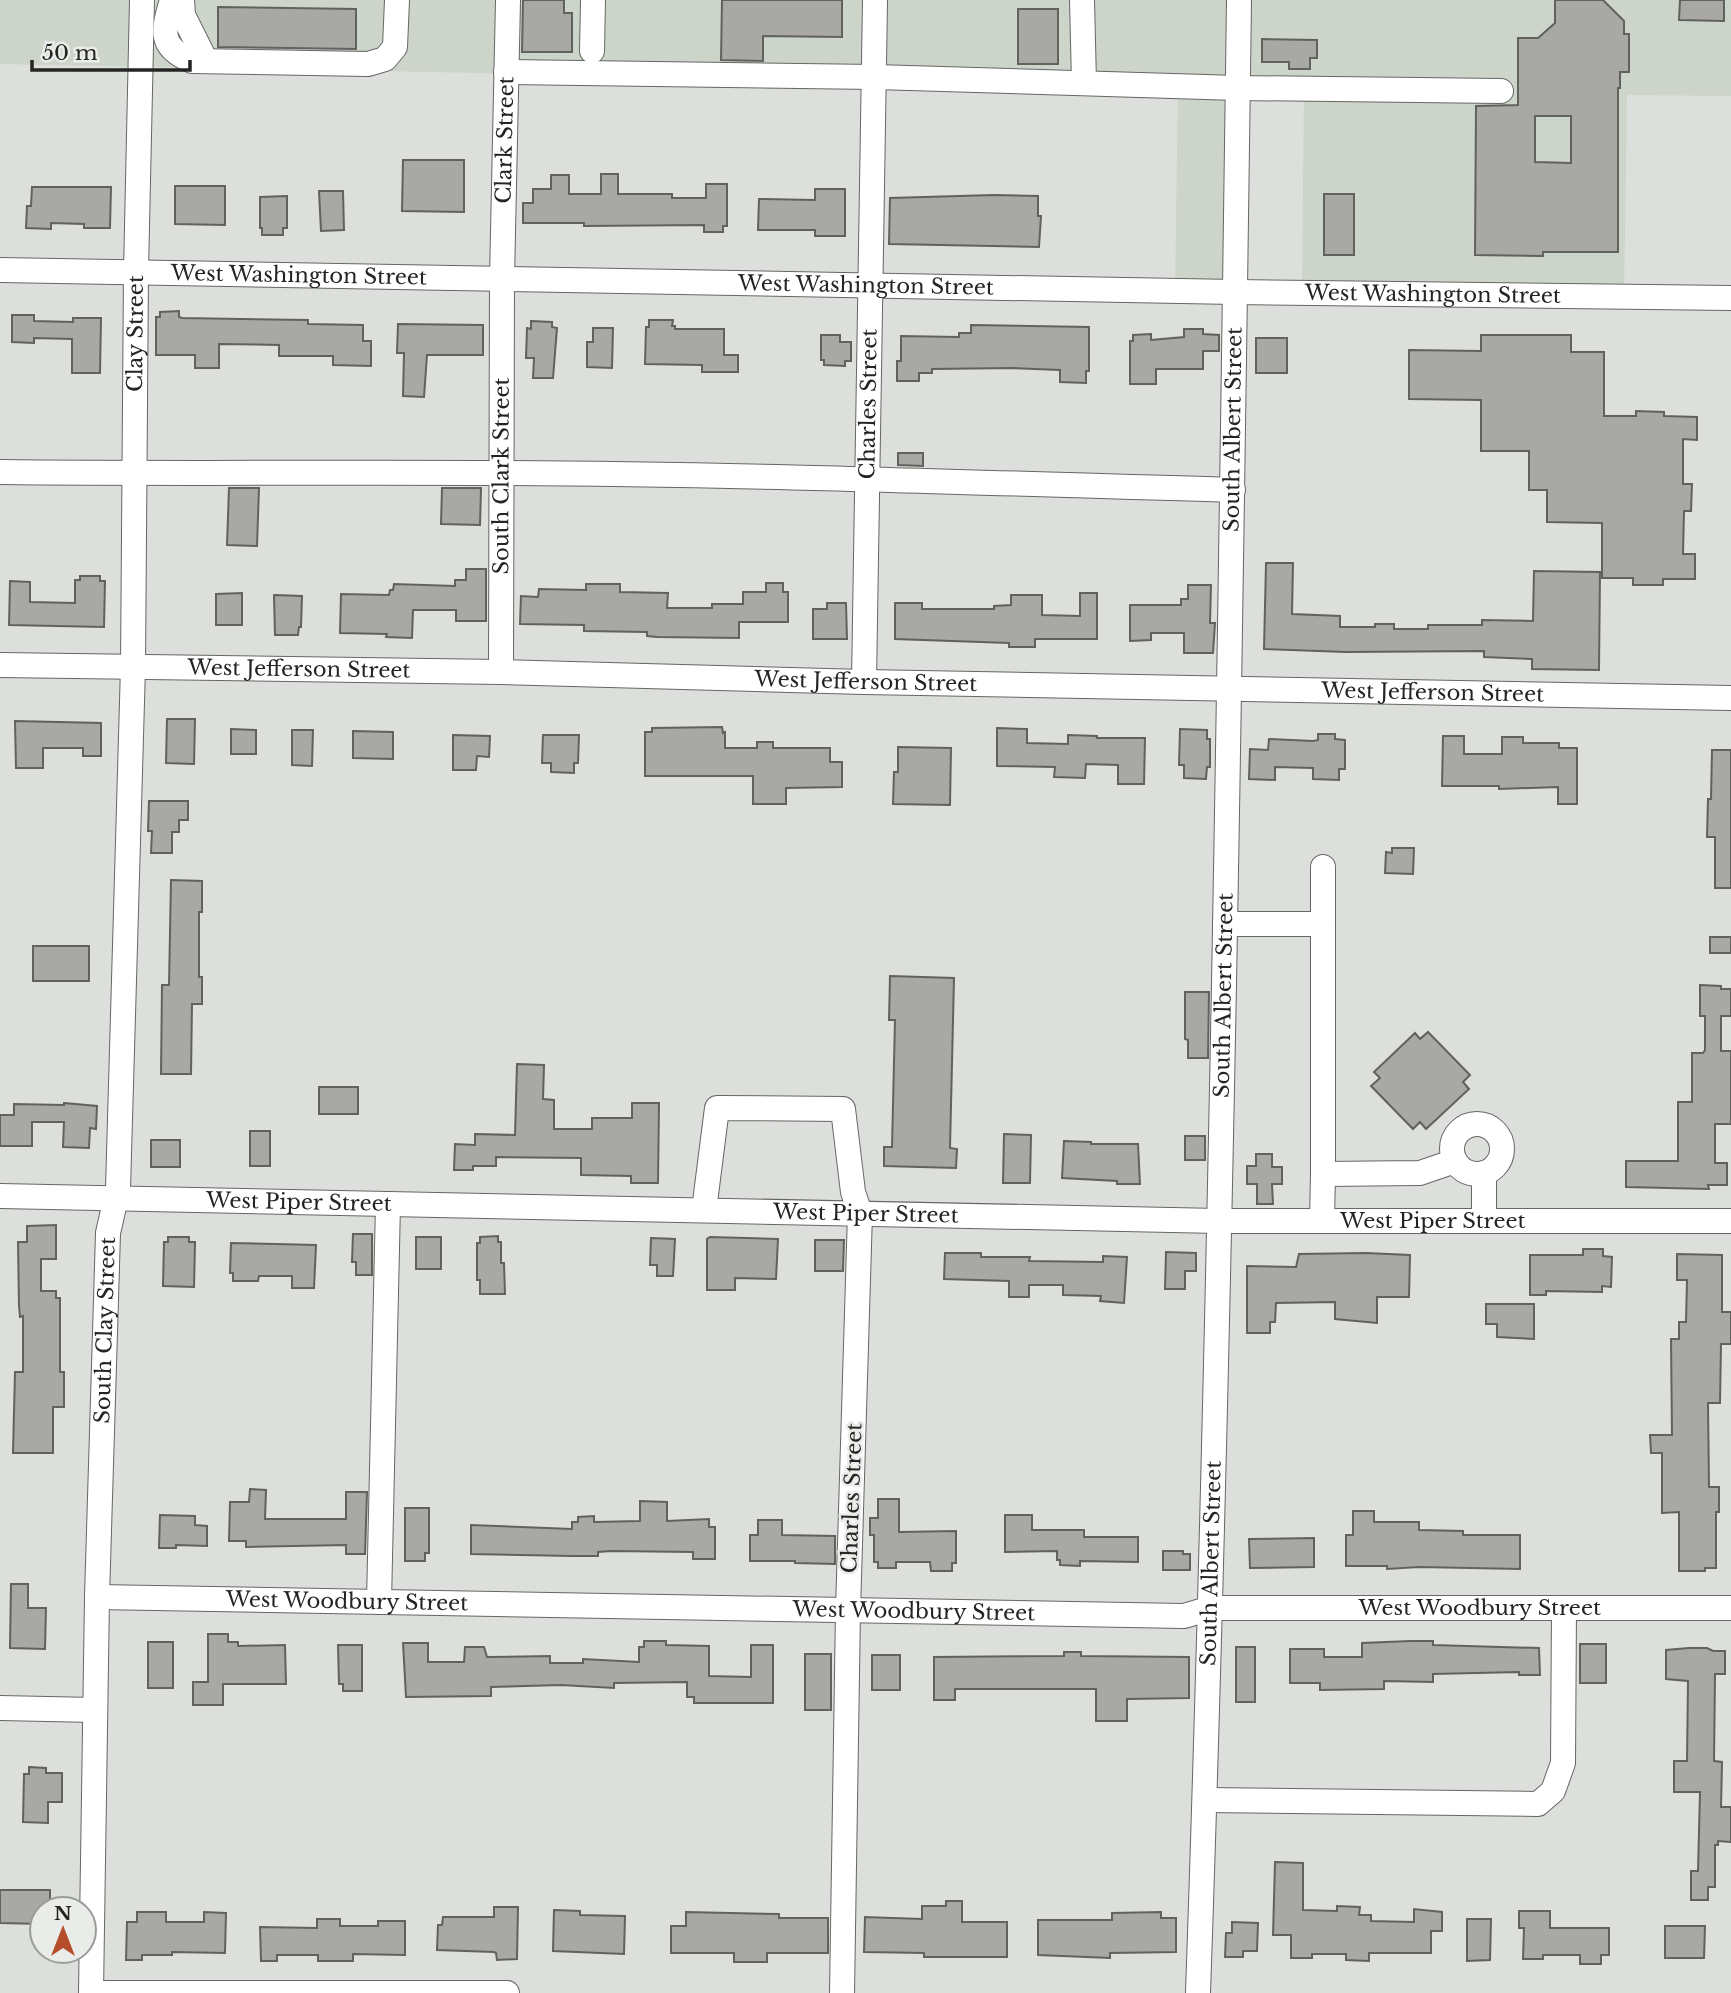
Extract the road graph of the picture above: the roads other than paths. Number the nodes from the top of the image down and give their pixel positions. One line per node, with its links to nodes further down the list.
1 (142, 0): 18 (street, Clay Street)
2 (172, 0): 11 (street)
3 (182, 0): 11 (street)
4 (397, 0): 11 (street)
5 (508, 0): 12 (street, Clark Street)
6 (593, 0): 10 (street)
7 (875, 0): 13 (street, Charles Street)
8 (1082, 0): 14 (street)
9 (1239, 0): 15 (street, South Albert Street)
10 (592, 51)
11 (206, 61)
12 (506, 72): 13 (street); 19 (street, Clark Street)
13 (875, 77): 14 (street); 20 (street, Charles Street)
14 (1084, 83): 15 (street)
15 (1238, 88): 16 (street); 21 (street, South Albert Street)
16 (1501, 91)
17 (0, 270): 18 (street, West Washington Street)
18 (136, 272): 19 (street, West Washington Street); 25 (street, Clay Street)
19 (502, 279): 20 (street, West Washington Street); 24 (street, South Clark Street)
20 (871, 285): 21 (street, West Washington Street); 26 (street, Charles Street)
21 (1235, 292): 22 (street, West Washington Street); 27 (street, South Albert Street)
22 (1731, 298)
23 (0, 472): 25 (street)
24 (502, 473): 25 (street); 26 (street); 30 (street, South Clark Street)
25 (134, 474): 29 (street, Clay Street)
26 (866, 479): 27 (street); 31 (street, Charles Street)
27 (1233, 490): 32 (street, South Albert Street)
28 (0, 664): 29 (street, West Jefferson Street)
29 (133, 667): 30 (street, West Jefferson Street); 41 (street, South Clay Street)
30 (501, 672): 31 (street, West Jefferson Street)
31 (864, 681): 32 (street, West Jefferson Street)
32 (1230, 689): 33 (street, West Jefferson Street); 35 (street, South Albert Street)
33 (1731, 698)
34 (1323, 867): 36 (street)
35 (1225, 924): 36 (street); 45 (street, South Albert Street)
36 (1323, 924): 39 (street)
37 (1455, 1161): 38 (street); 38 (street); 39 (street)
38 (1484, 1173): 47 (street)
39 (1323, 1174): 46 (street)
40 (0, 1196): 41 (street, West Piper Street)
41 (116, 1198): 42 (street, West Piper Street); 49 (street, South Clay Street)
42 (388, 1204): 43 (street, West Piper Street); 50 (street)
43 (704, 1210): 44 (street, West Piper Street); 44 (street, Charles Street)
44 (860, 1213): 45 (street, West Piper Street); 54 (street, Charles Street)
45 (1219, 1221): 46 (street, West Piper Street); 51 (street, South Albert Street)
46 (1322, 1221): 47 (street, West Piper Street)
47 (1484, 1221): 48 (street, West Piper Street)
48 (1731, 1222)
49 (97, 1597): 50 (street, West Woodbury Street); 56 (street, South Clay Street)
50 (379, 1602): 54 (street, West Woodbury Street)
51 (1211, 1608): 52 (street, West Woodbury Street); 54 (street, West Woodbury Street); 57 (street, South Albert Street)
52 (1564, 1608): 53 (street, West Woodbury Street); 57 (street)
53 (1731, 1608)
54 (848, 1610): 60 (street, Charles Street)
55 (0, 1708): 56 (street)
56 (95, 1710): 58 (street, South Clay Street)
57 (1205, 1800): 61 (street, South Albert Street)
58 (91, 1993): 59 (street)
59 (507, 1993)
60 (842, 1993)
61 (1198, 1993)

